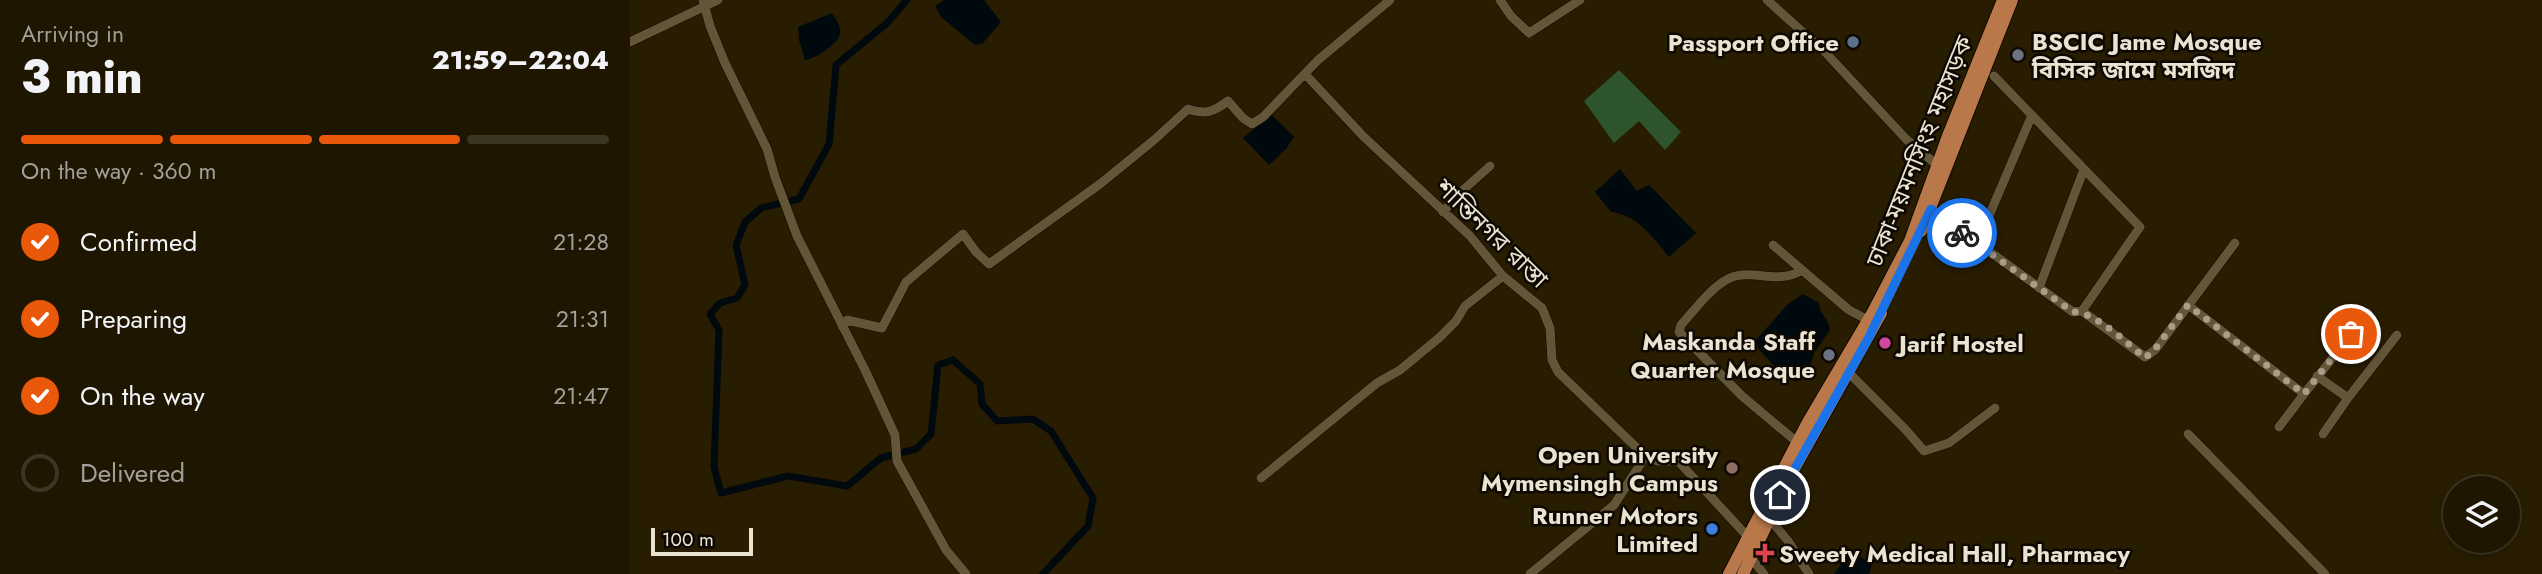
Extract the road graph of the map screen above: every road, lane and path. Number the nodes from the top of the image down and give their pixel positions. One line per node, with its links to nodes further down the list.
1 (718, 0): 8 (street)
2 (1390, 0): 10 (street)
3 (1500, 0): 4 (street)
4 (1580, 0)
5 (1766, 0): 13 (street)
6 (2003, 0): 13 (main road, ঢাকা-ময়মনসিংহ মহাসড়ক)
7 (2012, 0): 16 (main road, ঢাকা-ময়মনসিংহ মহাসড়ক)
8 (703, 3): 9 (street); 28 (street)
9 (630, 41)
10 (1306, 75): 17 (street, শান্তিনগর রাস্তা); 28 (street)
11 (1994, 76): 12 (street)
12 (2032, 115): 15 (street); 19 (street)
13 (1937, 165): 27 (main road, ঢাকা-ময়মনসিংহ মহাসড়ক)
14 (1490, 166): 17 (street)
15 (2084, 169): 23 (street); 25 (street)
16 (1931, 209): 19 (street); 30 (main road, ঢাকা-ময়মনসিংহ মহাসড়ক)
17 (1443, 212): 22 (street, শান্তিনগর রাস্তা)
18 (2235, 243): 24 (street)
19 (1977, 244): 23 (street)
20 (1773, 245): 21 (street)
21 (1802, 270): 27 (street); 38 (street)
22 (1503, 276): 39 (street, শান্তিনগর রাস্তা); 40 (street)
23 (2039, 288): 25 (street)
24 (2188, 305): 25 (street); 32 (street)
25 (2082, 311)
26 (2368, 313): 31 (street)
27 (1868, 320): 38 (main road, ঢাকা-ময়মনসিংহ মহাসড়ক)
28 (842, 326): 44 (street)
29 (2397, 335): 33 (street)
30 (1849, 373): 34 (street); 41 (main road, ঢাকা-ময়মনসিংহ মহাসড়ক)
31 (2318, 376): 32 (street); 33 (street)
32 (2304, 394): 35 (street)
33 (2348, 398): 37 (street)
34 (1994, 408)
35 (2278, 427)
36 (2188, 434): 50 (street)
37 (2323, 434)
38 (1797, 442): 42 (main road, ঢাকা-ময়মনসিংহ মহাসড়ক)
39 (1647, 454): 42 (street, শান্তিনগর রাস্তা); 45 (street)
40 (1261, 478)
41 (1769, 518): 43 (main road, ঢাকা-ময়মনসিংহ মহাসড়ক); 49 (street)
42 (1748, 537): 46 (main road, ঢাকা-ময়মনসিংহ মহাসড়ক)
43 (1751, 558): 47 (main road, ঢাকা-ময়মনসিংহ মহাসড়ক); 48 (street)
44 (966, 574)
45 (1530, 574)
46 (1729, 574)
47 (1743, 574)
48 (1764, 574)
49 (1809, 574)
50 (2325, 574)

